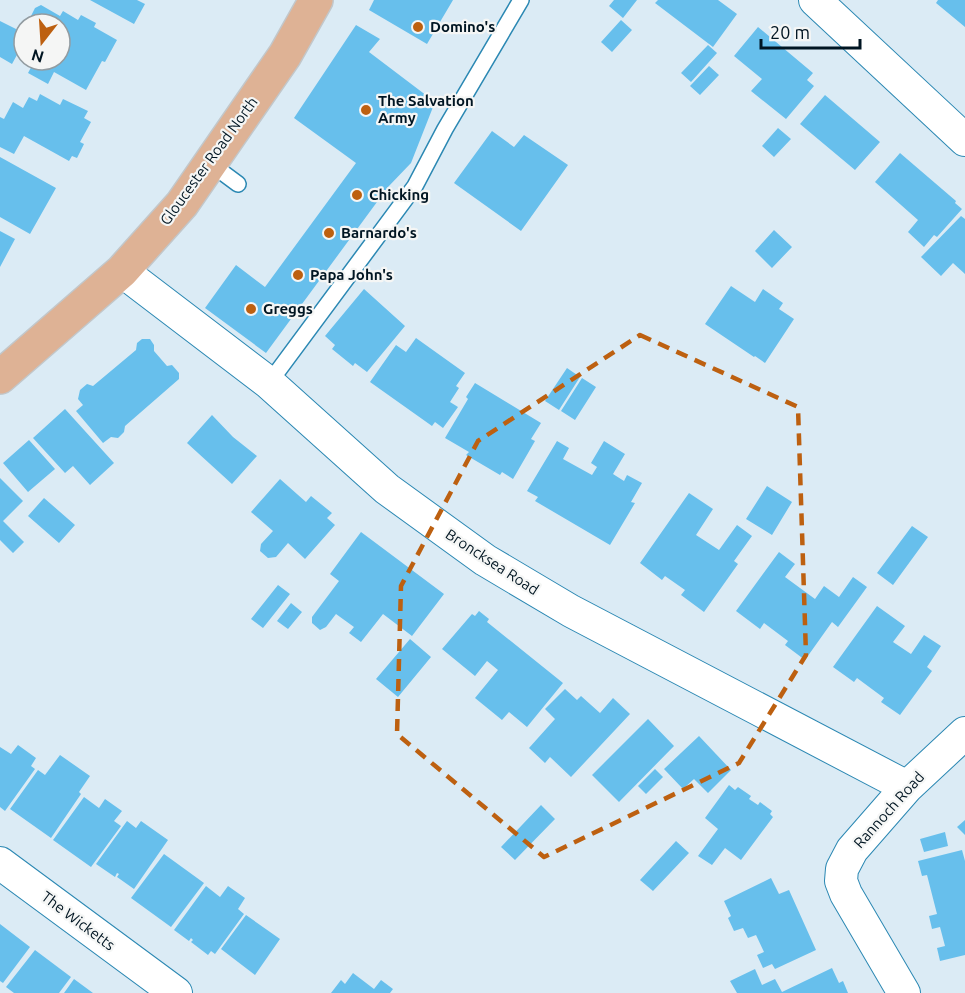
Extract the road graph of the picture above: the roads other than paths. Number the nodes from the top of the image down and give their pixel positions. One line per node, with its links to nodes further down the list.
1 (316, 0): 5 (main road, Gloucester Road North)
2 (521, 0): 9 (lane)
3 (815, 0): 4 (street)
4 (965, 140)
5 (210, 164): 6 (lane); 7 (main road, Gloucester Road North)
6 (238, 184)
7 (122, 271): 8 (main road, Gloucester Road North); 9 (street, Broncksea Road)
8 (0, 377)
9 (269, 383): 11 (street, Broncksea Road)
10 (965, 734): 11 (street, Rannoch Road)
11 (907, 787): 14 (street, Rannoch Road)
12 (0, 863): 13 (street, The Wicketts)
13 (159, 988)
14 (903, 993)

